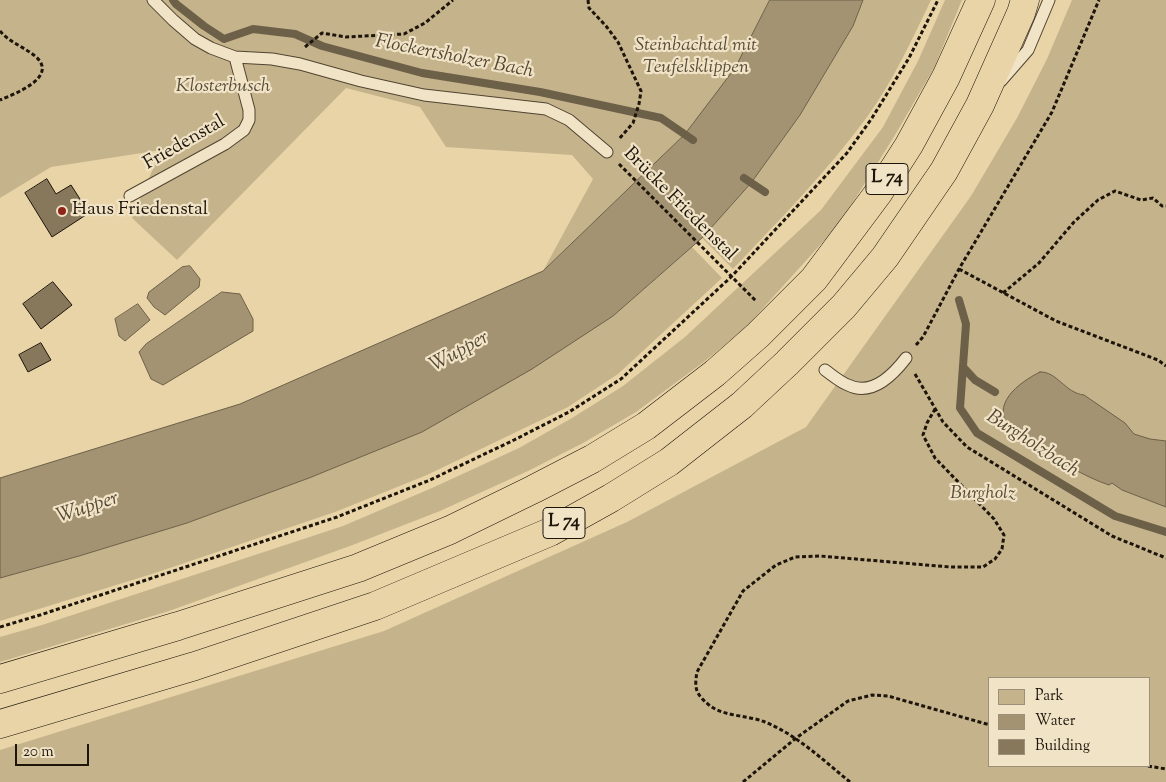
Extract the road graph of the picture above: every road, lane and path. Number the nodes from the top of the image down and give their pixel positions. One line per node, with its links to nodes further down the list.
1 (153, 0): 11 (lane)
2 (453, 0): 10 (path)
3 (588, 0): 14 (path)
4 (938, 0): 19 (path)
5 (981, 0): 28 (highway, L 74)
6 (1024, 0): 13 (highway, L 74)
7 (1049, 0): 13 (lane)
8 (1099, 0): 18 (path)
9 (0, 30): 12 (path)
10 (304, 48)
11 (236, 58): 15 (lane); 16 (lane, Friedenstal)
12 (0, 100)
13 (980, 105): 29 (highway, L 74)
14 (633, 123)
15 (607, 152): 19 (path, Brücke Friedenstal)
16 (130, 196)
17 (1166, 206): 20 (path)
18 (959, 269): 20 (path); 22 (path)
19 (731, 277): 21 (path, Brücke Friedenstal); 27 (path)
20 (1003, 293): 23 (path)
21 (757, 302)
22 (906, 358): 24 (lane); 25 (path)
23 (1166, 366)
24 (825, 370)
25 (935, 409): 26 (path); 31 (path)
26 (1166, 558)
27 (0, 627)
28 (0, 679)
29 (0, 724)
30 (988, 724): 31 (path)
31 (796, 738): 34 (path); 35 (path)
32 (1151, 766): 33 (path)
33 (1166, 769)
34 (742, 782)
35 (850, 782)

